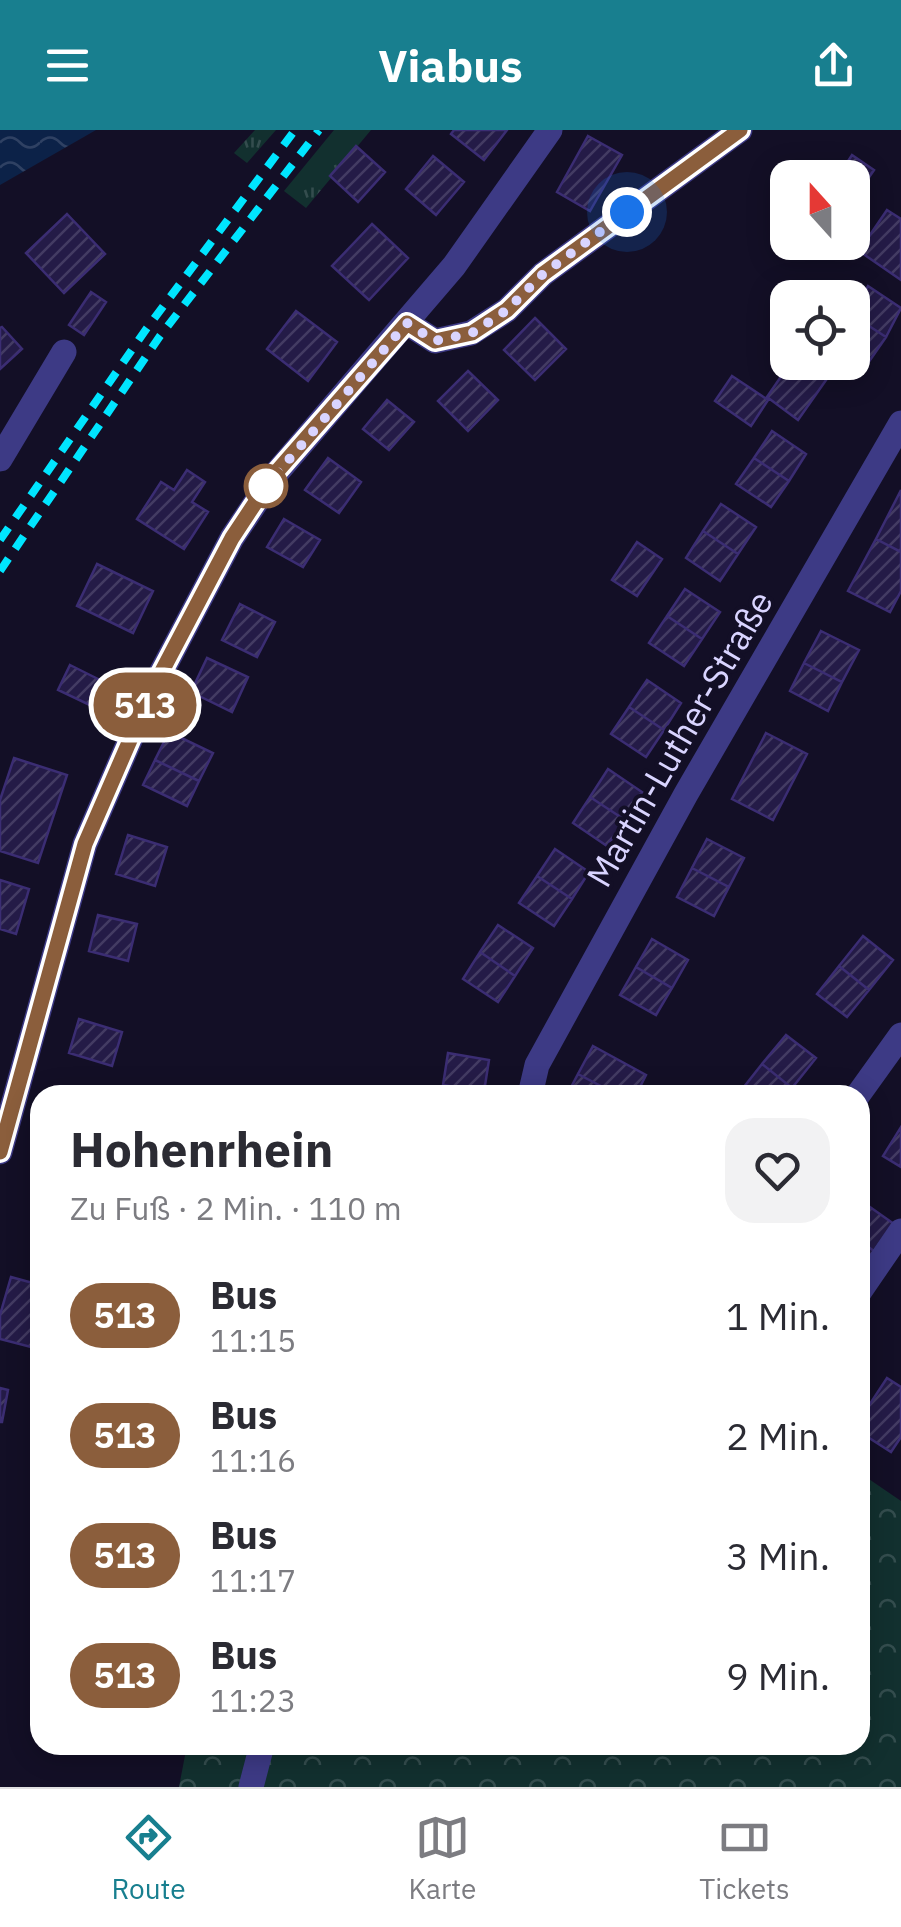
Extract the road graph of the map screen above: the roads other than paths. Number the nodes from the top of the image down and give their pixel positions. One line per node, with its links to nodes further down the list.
1 (550, 130): 3 (street)
2 (740, 130): 3 (street)
3 (407, 323): 10 (street)
4 (64, 352): 6 (street)
5 (901, 423): 8 (street, Martin-Luther-Straße)
6 (0, 459)
7 (901, 1035): 9 (street)
8 (533, 1085)
9 (865, 1085)
10 (0, 1152)
11 (901, 1231): 12 (street)
12 (870, 1276)
13 (260, 1755): 14 (street)
14 (252, 1787)

